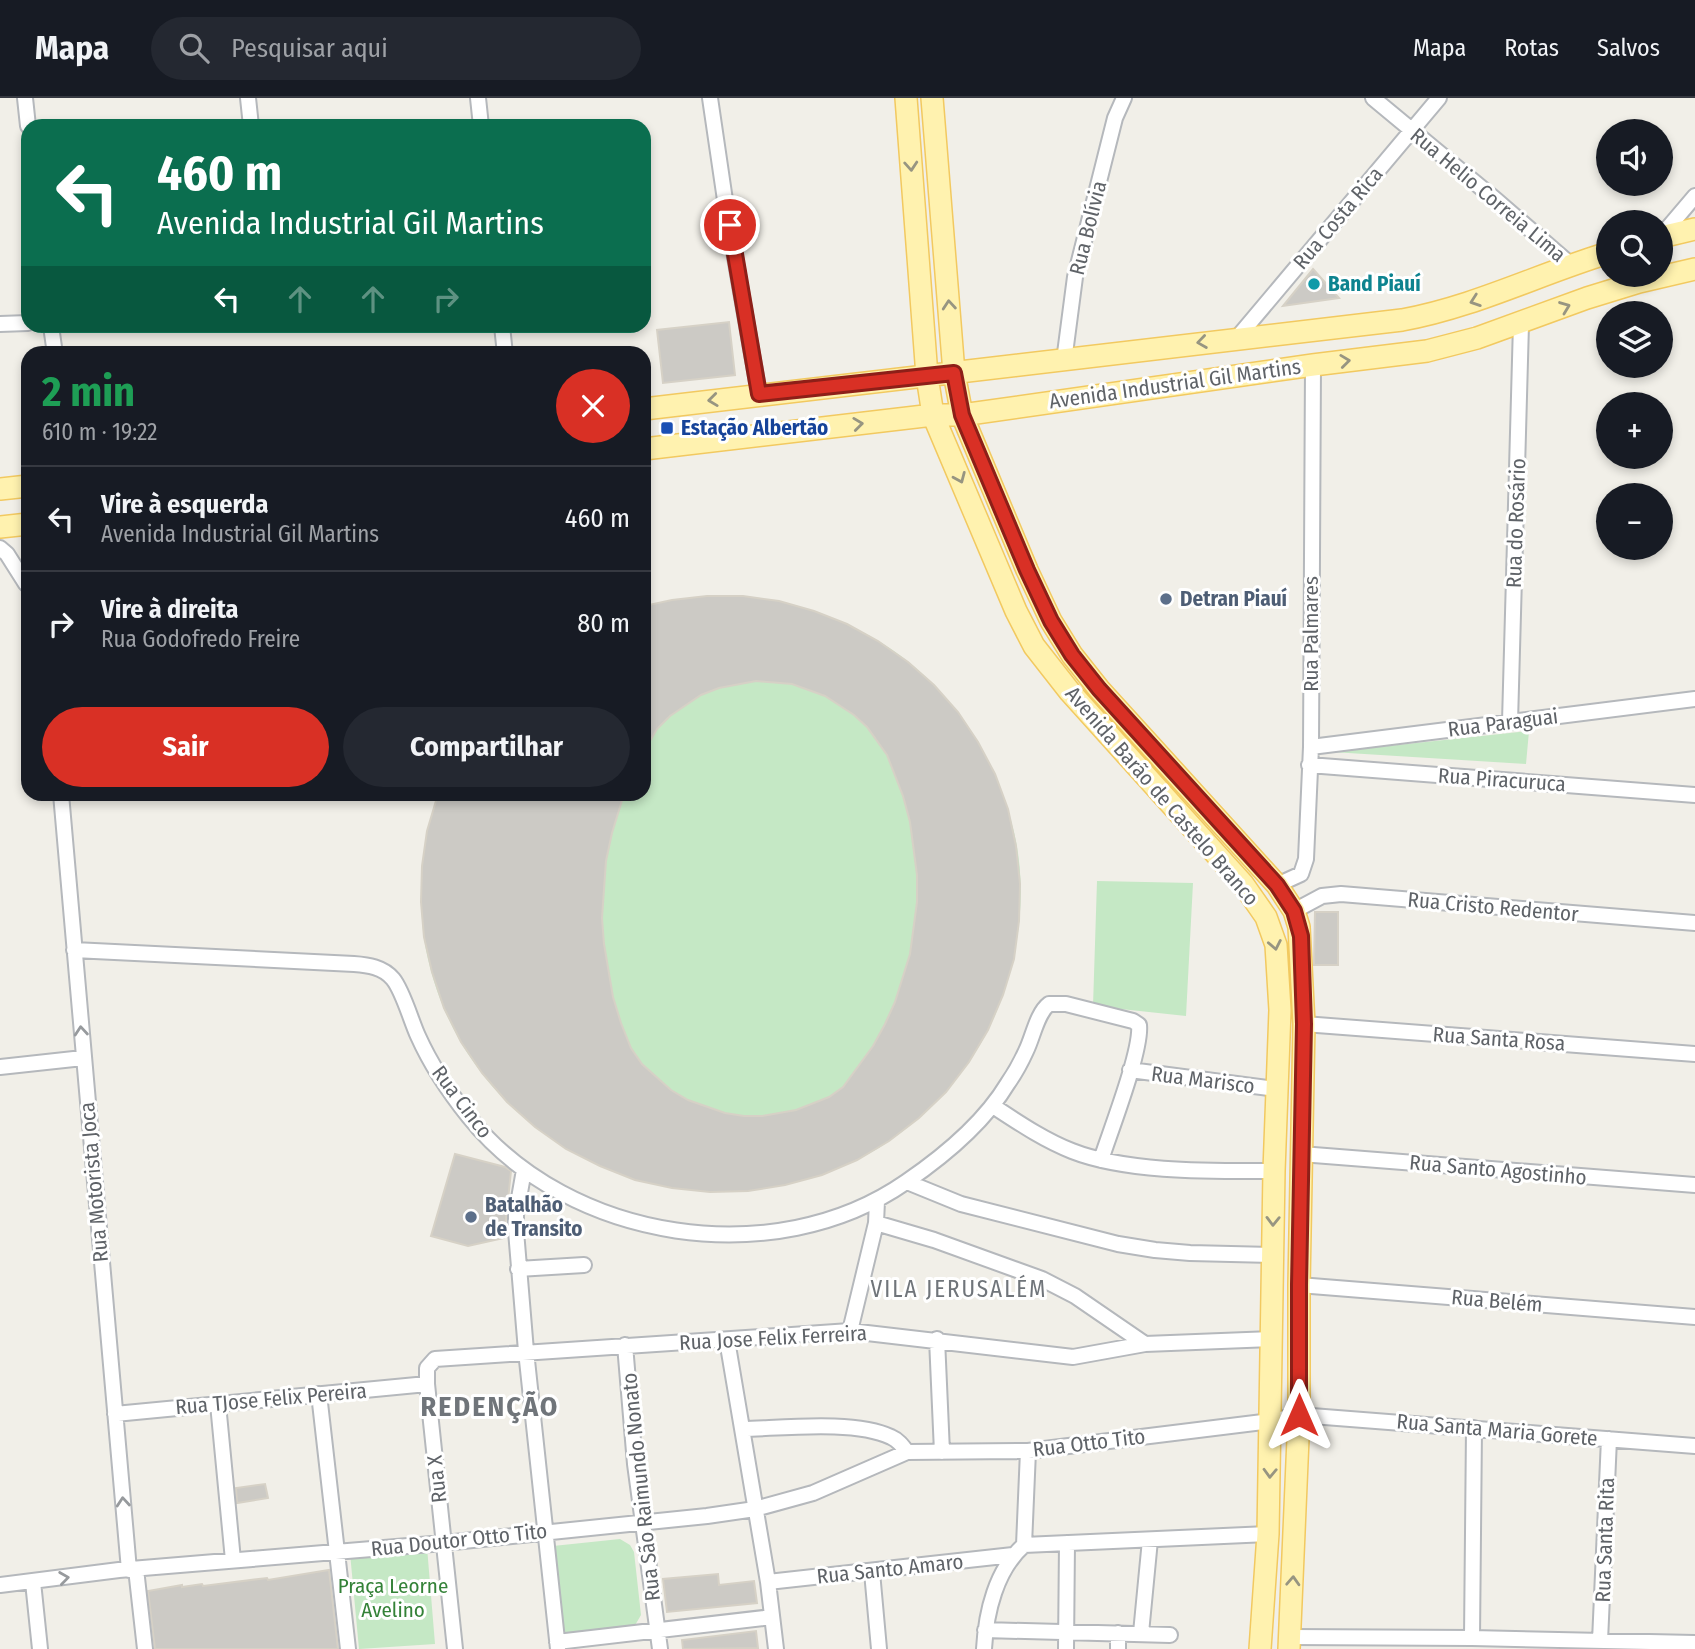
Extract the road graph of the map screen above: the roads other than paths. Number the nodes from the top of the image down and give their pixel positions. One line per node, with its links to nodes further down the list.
1 (25, 98): 10 (street)
2 (248, 98): 11 (street)
3 (478, 98): 12 (street)
4 (710, 98): 29 (street)
5 (906, 98): 28 (main road, Avenida Barão de Castelo Branco, one-way to 28)
6 (932, 98): 27 (main road, Avenida Barão de Castelo Branco, one-way to 6)
7 (1124, 98): 25 (street, Rua Bolívia)
8 (1373, 98): 13 (street, Rua Helio Correia Lima)
9 (1439, 98): 13 (street, Rua Costa Rica)
10 (28, 119)
11 (250, 119)
12 (480, 119)
13 (1412, 130): 19 (street, Rua Helio Correia Lima); 24 (street, Rua Costa Rica)
14 (1695, 196): 15 (street)
15 (1673, 222)
16 (1695, 229): 17 (main road)
17 (1673, 234)
18 (1596, 256): 19 (main road, Avenida Industrial Gil Martins)
19 (1570, 264): 24 (main road, Avenida Industrial Gil Martins, one-way to 24)
20 (1695, 269): 23 (main road, Avenida Industrial Gil Martins, one-way to 20)
21 (21, 323): 22 (street)
22 (0, 324)
23 (1521, 324): 26 (main road, Avenida Industrial Gil Martins, one-way to 23); 41 (street, Rua do Rosário)
24 (1237, 338): 25 (main road, Avenida Industrial Gil Martins, one-way to 25)
25 (1064, 361): 27 (main road, Avenida Industrial Gil Martins)
26 (1312, 365): 32 (main road, Avenida Industrial Gil Martins); 42 (street, Rua Palmares)
27 (954, 373): 28 (main road, Avenida Industrial Gil Martins); 32 (main road, Avenida Barão de Castelo Branco)
28 (927, 376): 29 (main road, Avenida Industrial Gil Martins); 31 (main road, Avenida Barão de Castelo Branco)
29 (759, 394): 30 (main road, Avenida Industrial Gil Martins, one-way to 30)
30 (651, 408)
31 (933, 415): 32 (main road, Avenida Industrial Gil Martins); 33 (main road, Avenida Industrial Gil Martins, one-way to 31); 55 (main road, Avenida Barão de Castelo Branco, one-way to 55)
32 (962, 415): 46 (main road, Avenida Barão de Castelo Branco)
33 (651, 448)
34 (21, 487): 35 (main road)
35 (0, 489)
36 (21, 525): 37 (main road)
37 (0, 527)
38 (0, 548): 39 (street)
39 (21, 576)
40 (1695, 699): 41 (street, Rua Paraguai)
41 (1510, 722): 42 (street, Rua Paraguai)
42 (1311, 747): 43 (street, Rua Palmares)
43 (1309, 765): 44 (street, Rua Piracuruca); 46 (street, Rua Palmares)
44 (1695, 795)
45 (62, 801): 49 (street, Rua Motorista Joca)
46 (1277, 885): 47 (main road, Avenida Barão de Castelo Branco)
47 (1294, 911): 48 (street, Rua Cristo Redentor); 50 (main road, Avenida Barão de Castelo Branco)
48 (1695, 923)
49 (74, 950): 52 (street, Rua Motorista Joca, one-way to 49); 59 (street, Rua Cinco)
50 (1304, 1024): 51 (street, Rua Santa Rosa); 57 (main road, Avenida Barão de Castelo Branco)
51 (1695, 1055)
52 (83, 1058): 53 (street); 80 (street, Rua Motorista Joca)
53 (0, 1067)
54 (1130, 1070): 55 (street, Rua Marisco); 56 (street); 58 (street)
55 (1276, 1089): 60 (main road, Avenida Barão de Castelo Branco)
56 (993, 1106): 58 (street); 61 (street)
57 (1301, 1154): 62 (street, Rua Santo Agostinho); 68 (main road, Avenida Barão de Castelo Branco)
58 (1101, 1160): 60 (street)
59 (524, 1170): 63 (street, Rua Cinco); 67 (street)
60 (1274, 1171): 65 (main road, Avenida Barão de Castelo Branco, one-way to 65)
61 (907, 1182): 63 (street); 65 (street)
62 (1695, 1185)
63 (877, 1201): 64 (street)
64 (876, 1223): 70 (street); 74 (street)
65 (1272, 1255): 72 (main road, Avenida Barão de Castelo Branco)
66 (584, 1265): 67 (street)
67 (518, 1269): 76 (street)
68 (1299, 1285): 69 (street, Rua Belém); 81 (main road, Avenida Barão de Castelo Branco)
69 (1695, 1317)
70 (850, 1331): 71 (street, Rua Jose Felix Ferreira); 73 (street, Rua Jose Felix Ferreira)
71 (937, 1339): 74 (street, Rua Jose Felix Ferreira); 87 (street)
72 (1272, 1339): 74 (street, Rua Jose Felix Ferreira); 82 (main road, Avenida Barão de Castelo Branco)
73 (727, 1340): 75 (street, Rua Jose Felix Ferreira); 84 (street)
74 (1145, 1344)
75 (625, 1345): 76 (street, Rua Jose Felix Ferreira); 91 (street, Rua São Raimundo Nonato)
76 (526, 1352): 77 (street, Rua Jose Felix Ferreira); 92 (street)
77 (427, 1384): 78 (street, Rua TJose Felix Pereira); 95 (street, Rua X)
78 (319, 1394): 79 (street, Rua TJose Felix Pereira); 98 (street)
79 (218, 1404): 80 (street, Rua TJose Felix Pereira); 99 (street)
80 (116, 1413): 100 (street, Rua Motorista Joca, one-way to 80)
81 (1299, 1415): 82 (street, Rua Santa Maria Gorete); 83 (street, Rua Santa Maria Gorete); 114 (main road, Avenida Barão de Castelo Branco, one-way to 81)
82 (1271, 1421): 88 (street, Rua Otto Tito); 93 (main road, Avenida Barão de Castelo Branco, one-way to 93)
83 (1474, 1428): 85 (street, Rua Santa Maria Gorete); 112 (street)
84 (743, 1429): 89 (street); 90 (street)
85 (1609, 1439): 86 (street, Rua Santa Maria Gorete); 113 (street, Rua Santa Rita)
86 (1695, 1446)
87 (942, 1451): 88 (street, Rua Otto Tito); 89 (street, Rua Otto Tito)
88 (1028, 1451): 97 (street)
89 (907, 1452): 90 (street, Rua Doutor Otto Tito)
90 (755, 1509): 91 (street, Rua Doutor Otto Tito); 103 (street)
91 (643, 1523): 92 (street, Rua Doutor Otto Tito); 106 (street, Rua São Raimundo Nonato)
92 (546, 1531): 95 (street, Rua Doutor Otto Tito); 116 (street)
93 (1268, 1534): 94 (street); 127 (main road, Avenida Barão de Castelo Branco)
94 (1150, 1540): 96 (street); 110 (street)
95 (444, 1543): 98 (street, Rua Doutor Otto Tito); 120 (street, Rua X)
96 (1067, 1544): 97 (street, Rua Santo Amaro); 108 (street)
97 (1018, 1550): 101 (street, Rua Santo Amaro); 107 (street)
98 (337, 1551): 99 (street, Rua Doutor Otto Tito); 119 (street)
99 (233, 1560): 100 (street, Rua Doutor Otto Tito)
100 (132, 1569): 102 (street, Rua Doutor Otto Tito, one-way to 100); 118 (street, Rua Motorista Joca)
101 (872, 1572): 103 (street, Rua Santo Amaro); 123 (street)
102 (33, 1582): 104 (street, Rua Doutor Otto Tito); 117 (street)
103 (768, 1582): 105 (street)
104 (0, 1585)
105 (772, 1618): 106 (street); 122 (street)
106 (657, 1629): 116 (street); 121 (street, Rua São Raimundo Nonato)
107 (985, 1630): 108 (street); 124 (street)
108 (1065, 1632): 109 (street); 125 (street)
109 (1118, 1633): 110 (street); 126 (street)
110 (1141, 1633): 111 (street)
111 (1170, 1635)
112 (1472, 1637): 113 (street); 114 (street)
113 (1600, 1641): 115 (street)
114 (1289, 1643)
115 (1695, 1643)
116 (558, 1645)
117 (40, 1649)
118 (145, 1649)
119 (348, 1649)
120 (454, 1649)
121 (660, 1649)
122 (776, 1649)
123 (879, 1649)
124 (984, 1649)
125 (1066, 1649)
126 (1118, 1649)
127 (1260, 1649)

